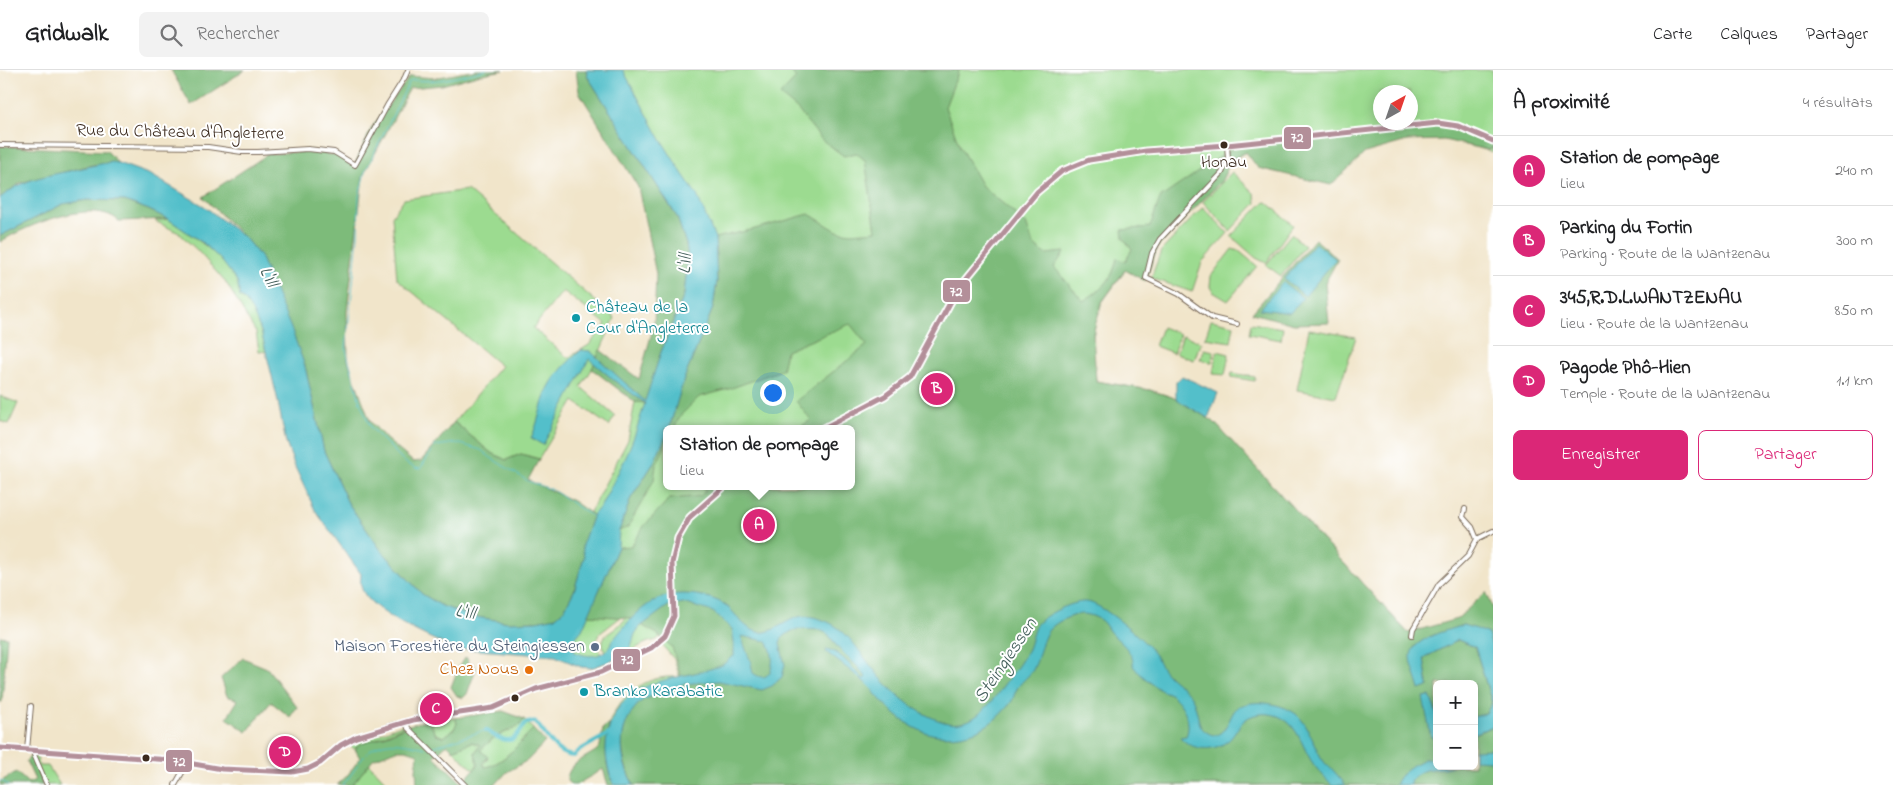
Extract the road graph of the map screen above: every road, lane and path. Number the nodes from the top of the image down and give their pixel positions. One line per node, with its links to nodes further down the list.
1 (408, 70): 3 (street, Rue du Château d'Angleterre)
2 (1493, 141): 4 (main road)
3 (0, 145)
4 (1227, 145): 5 (street); 6 (main road)
5 (1237, 324)
6 (830, 425)
7 (720, 490): 13 (main road)
8 (1465, 509): 10 (street)
9 (1493, 531): 10 (street)
10 (1477, 539): 11 (street)
11 (1412, 635)
12 (31, 706): 15 (street)
13 (406, 722): 16 (main road); 19 (street)
14 (0, 748): 15 (main road)
15 (29, 750): 16 (main road); 17 (street)
16 (186, 763): 18 (street)
17 (47, 785)
18 (175, 785)
19 (465, 785)

